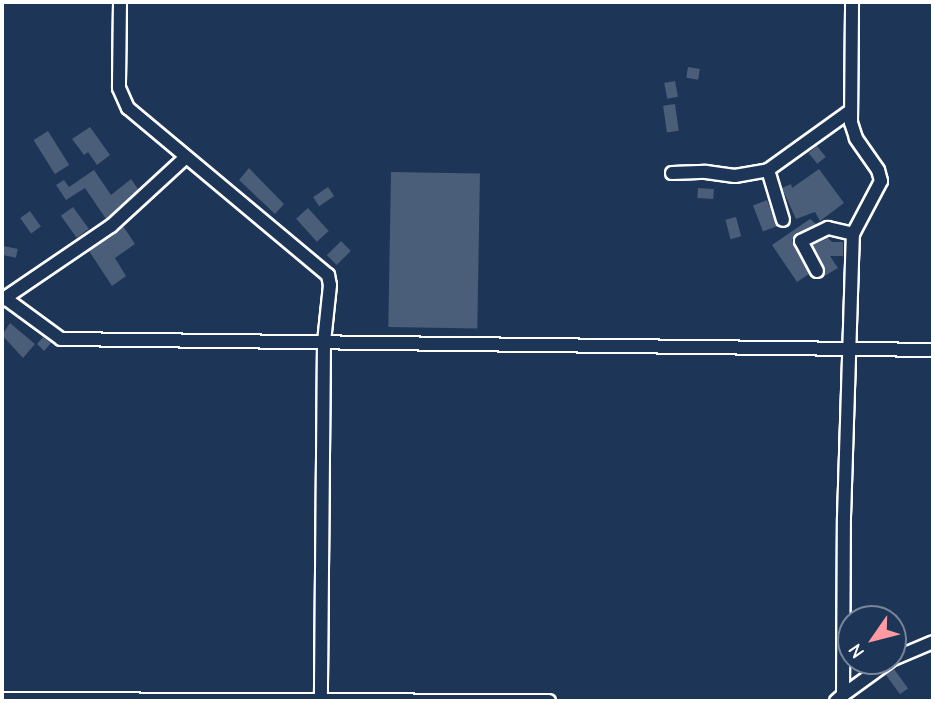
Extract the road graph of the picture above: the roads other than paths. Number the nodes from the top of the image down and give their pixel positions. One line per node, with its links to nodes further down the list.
1 (120, 2): 4 (street)
2 (852, 2): 3 (street)
3 (850, 111): 5 (street); 8 (street)
4 (185, 158): 10 (street); 11 (street)
5 (768, 170): 6 (street); 7 (street)
6 (672, 173)
7 (783, 220)
8 (853, 234): 9 (street); 12 (street)
9 (817, 271)
10 (3, 299): 11 (street)
11 (324, 342): 12 (street); 19 (street)
12 (848, 349): 13 (street); 17 (street)
13 (933, 350)
14 (933, 642): 15 (street)
15 (907, 653)
16 (871, 675): 17 (street)
17 (840, 698)
18 (2, 699): 19 (street)
19 (321, 700): 20 (street)
20 (549, 701)

